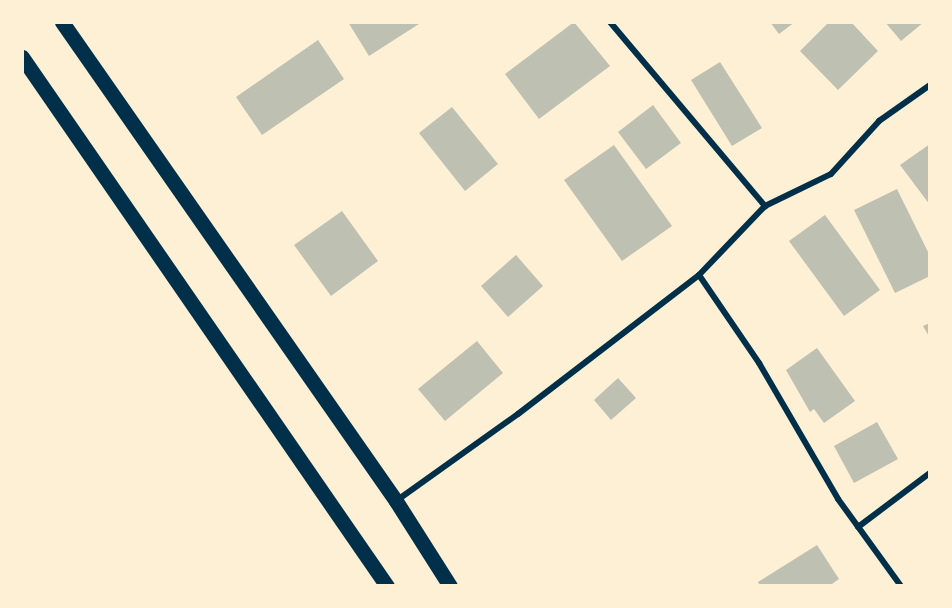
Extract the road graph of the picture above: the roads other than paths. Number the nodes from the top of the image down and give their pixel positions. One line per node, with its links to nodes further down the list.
1 (62, 22): 8 (main road)
2 (610, 22): 5 (street)
3 (22, 57): 10 (main road)
4 (928, 89): 5 (street)
5 (765, 206): 6 (street)
6 (699, 274): 8 (street); 9 (street)
7 (930, 473): 9 (street)
8 (396, 501): 11 (main road)
9 (858, 527): 12 (street)
10 (387, 585)
11 (450, 585)
12 (901, 585)

